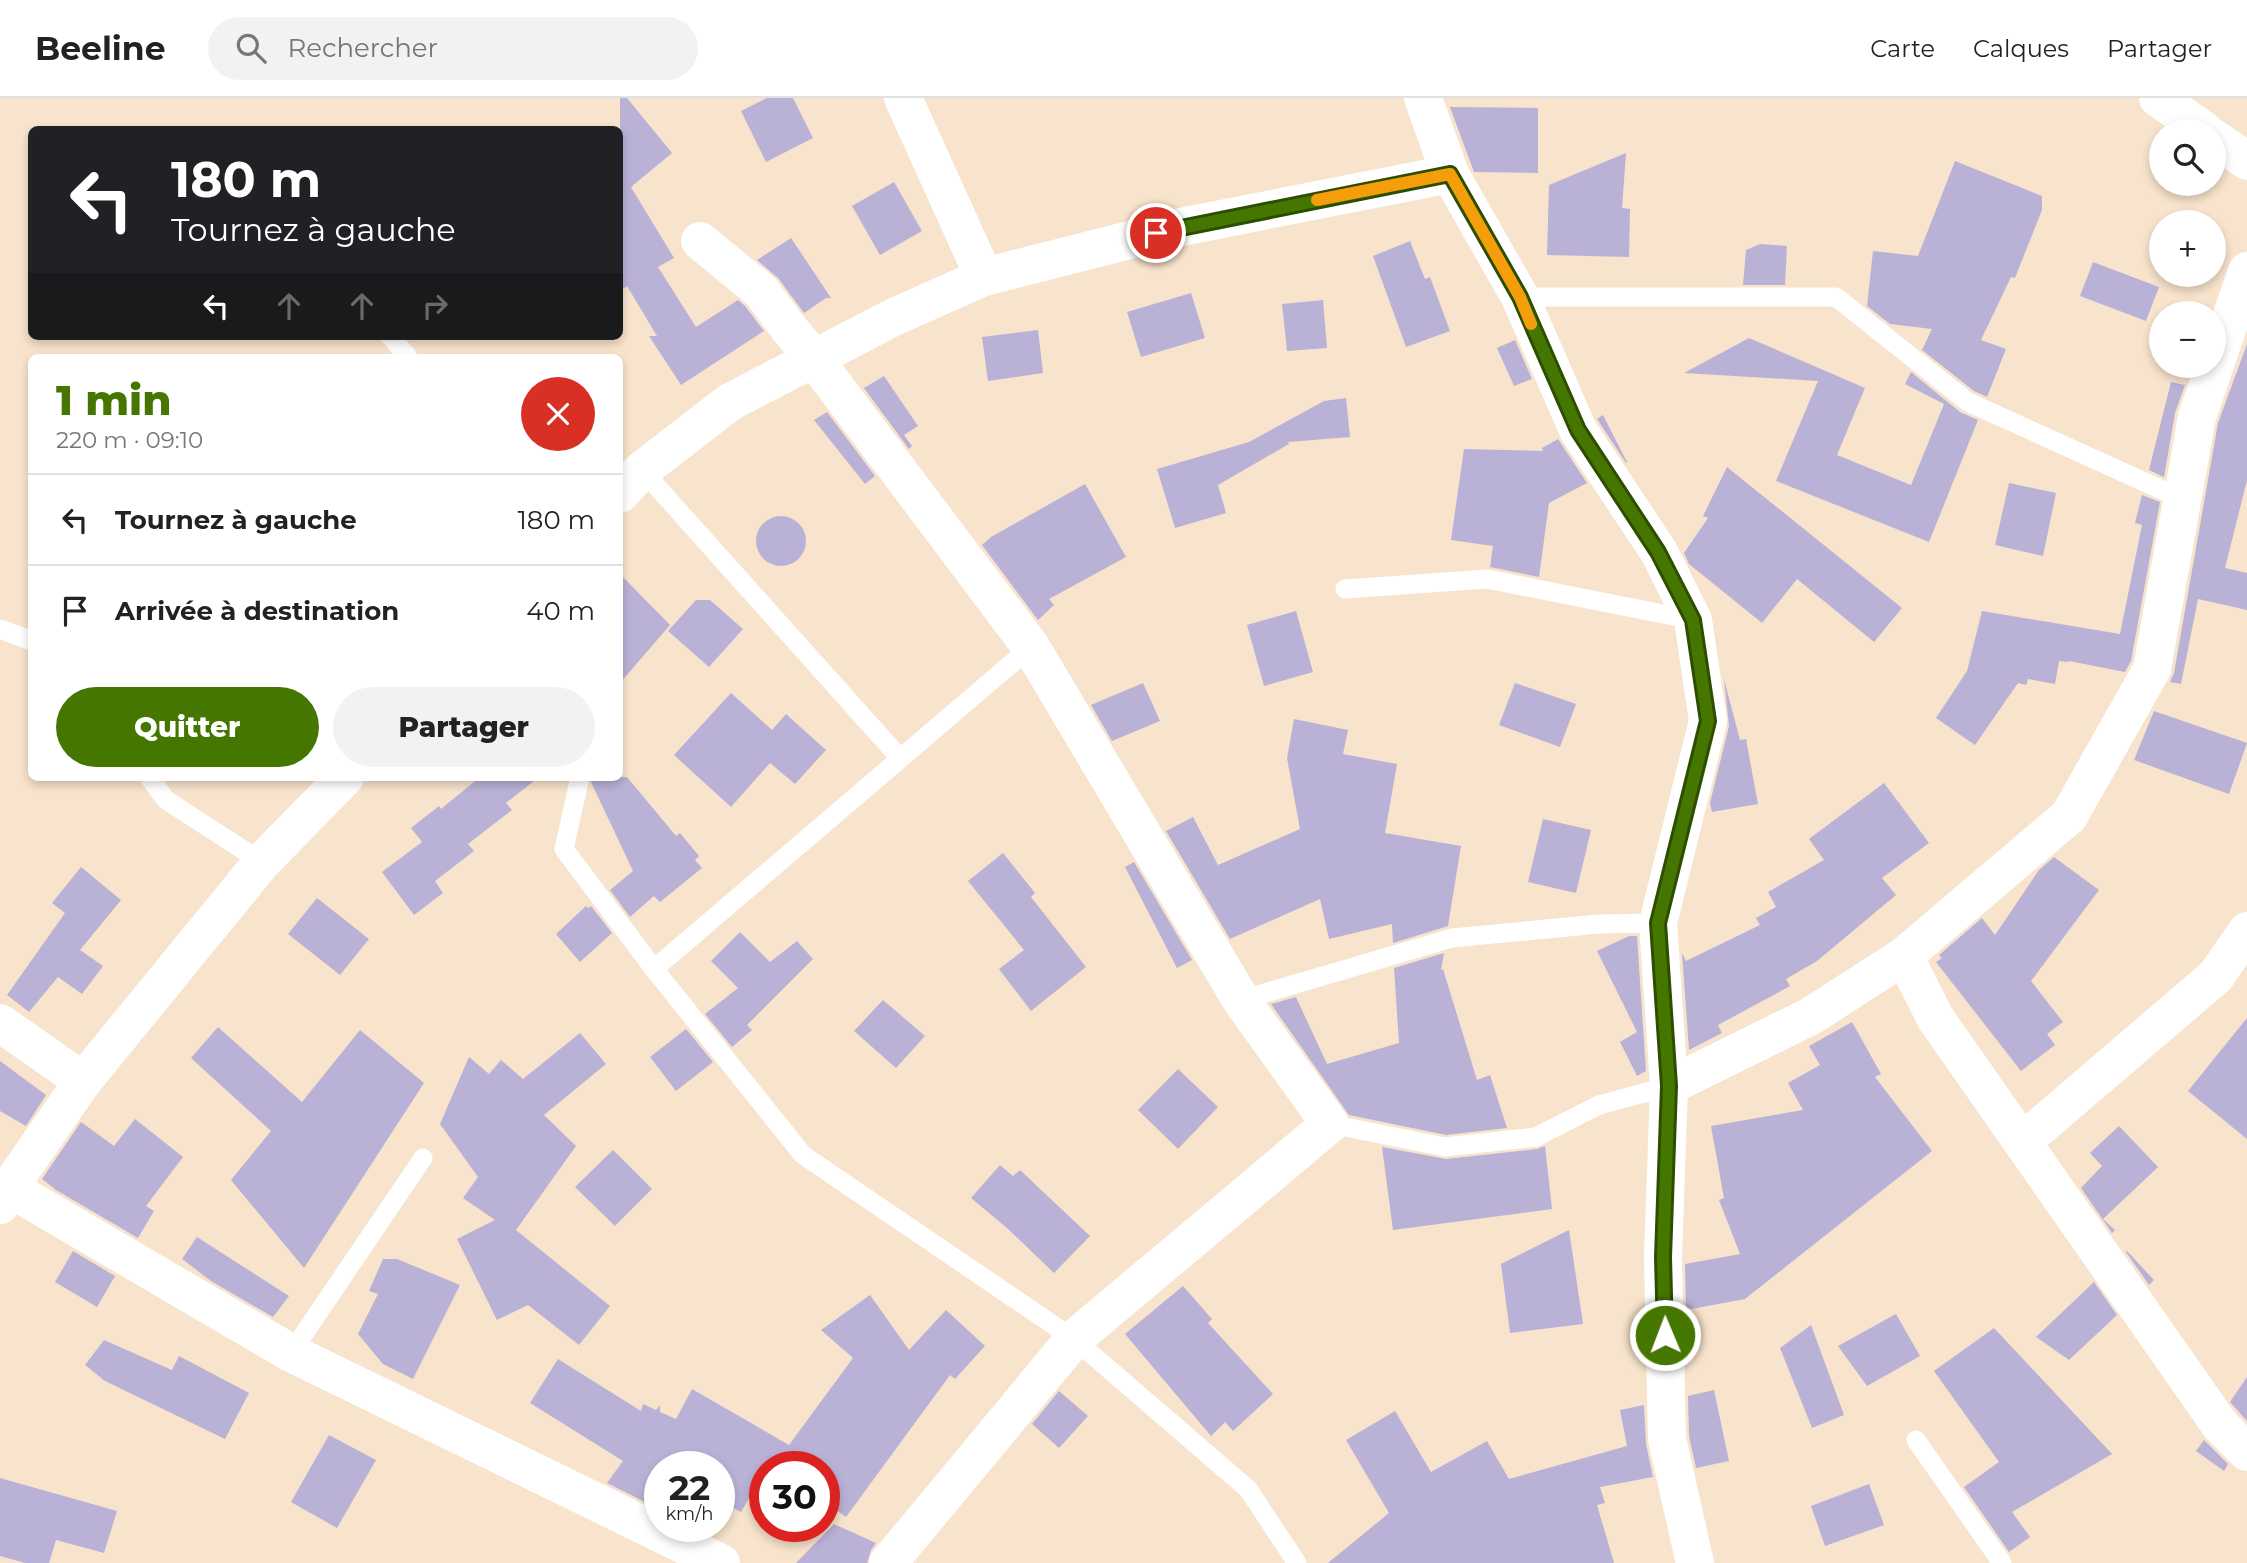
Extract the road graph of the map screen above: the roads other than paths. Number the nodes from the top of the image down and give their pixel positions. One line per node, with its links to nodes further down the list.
1 (903, 98): 10 (street)
2 (1423, 98): 7 (street)
3 (2158, 98): 4 (street)
4 (2188, 119)
5 (2226, 146): 6 (street)
6 (2247, 161)
7 (1450, 174): 10 (street); 11 (street)
8 (700, 241): 14 (street)
9 (2247, 271): 16 (street)
10 (984, 277): 14 (street)
11 (1520, 297): 16 (lane); 18 (street)
12 (393, 340): 13 (lane)
13 (405, 354)
14 (815, 359): 15 (street); 21 (street)
15 (631, 482): 22 (lane)
16 (2182, 499): 29 (street)
17 (1345, 589): 18 (lane)
18 (1693, 620): 27 (street)
19 (0, 629): 20 (lane)
20 (28, 640)
21 (1031, 647): 22 (lane); 31 (street)
22 (900, 758): 30 (lane)
23 (152, 781): 26 (lane)
24 (341, 781): 26 (street)
25 (579, 781): 30 (lane)
26 (262, 862): 33 (street)
27 (1658, 923): 31 (lane); 34 (street)
28 (2247, 931): 36 (street)
29 (1904, 956): 34 (street); 36 (street)
30 (654, 969): 39 (lane)
31 (1241, 1000): 35 (street)
32 (0, 1023): 33 (street)
33 (83, 1081): 38 (street)
34 (1669, 1086): 35 (lane); 46 (street)
35 (1330, 1124): 39 (street)
36 (2021, 1142): 42 (street)
37 (423, 1158): 40 (lane)
38 (5, 1196): 40 (street)
39 (1074, 1339): 44 (street); 45 (lane)
40 (291, 1353): 43 (street)
41 (1916, 1440): 47 (lane)
42 (2247, 1452)
43 (721, 1563)
44 (888, 1563)
45 (1297, 1563)
46 (1695, 1563)
47 (2002, 1563)

